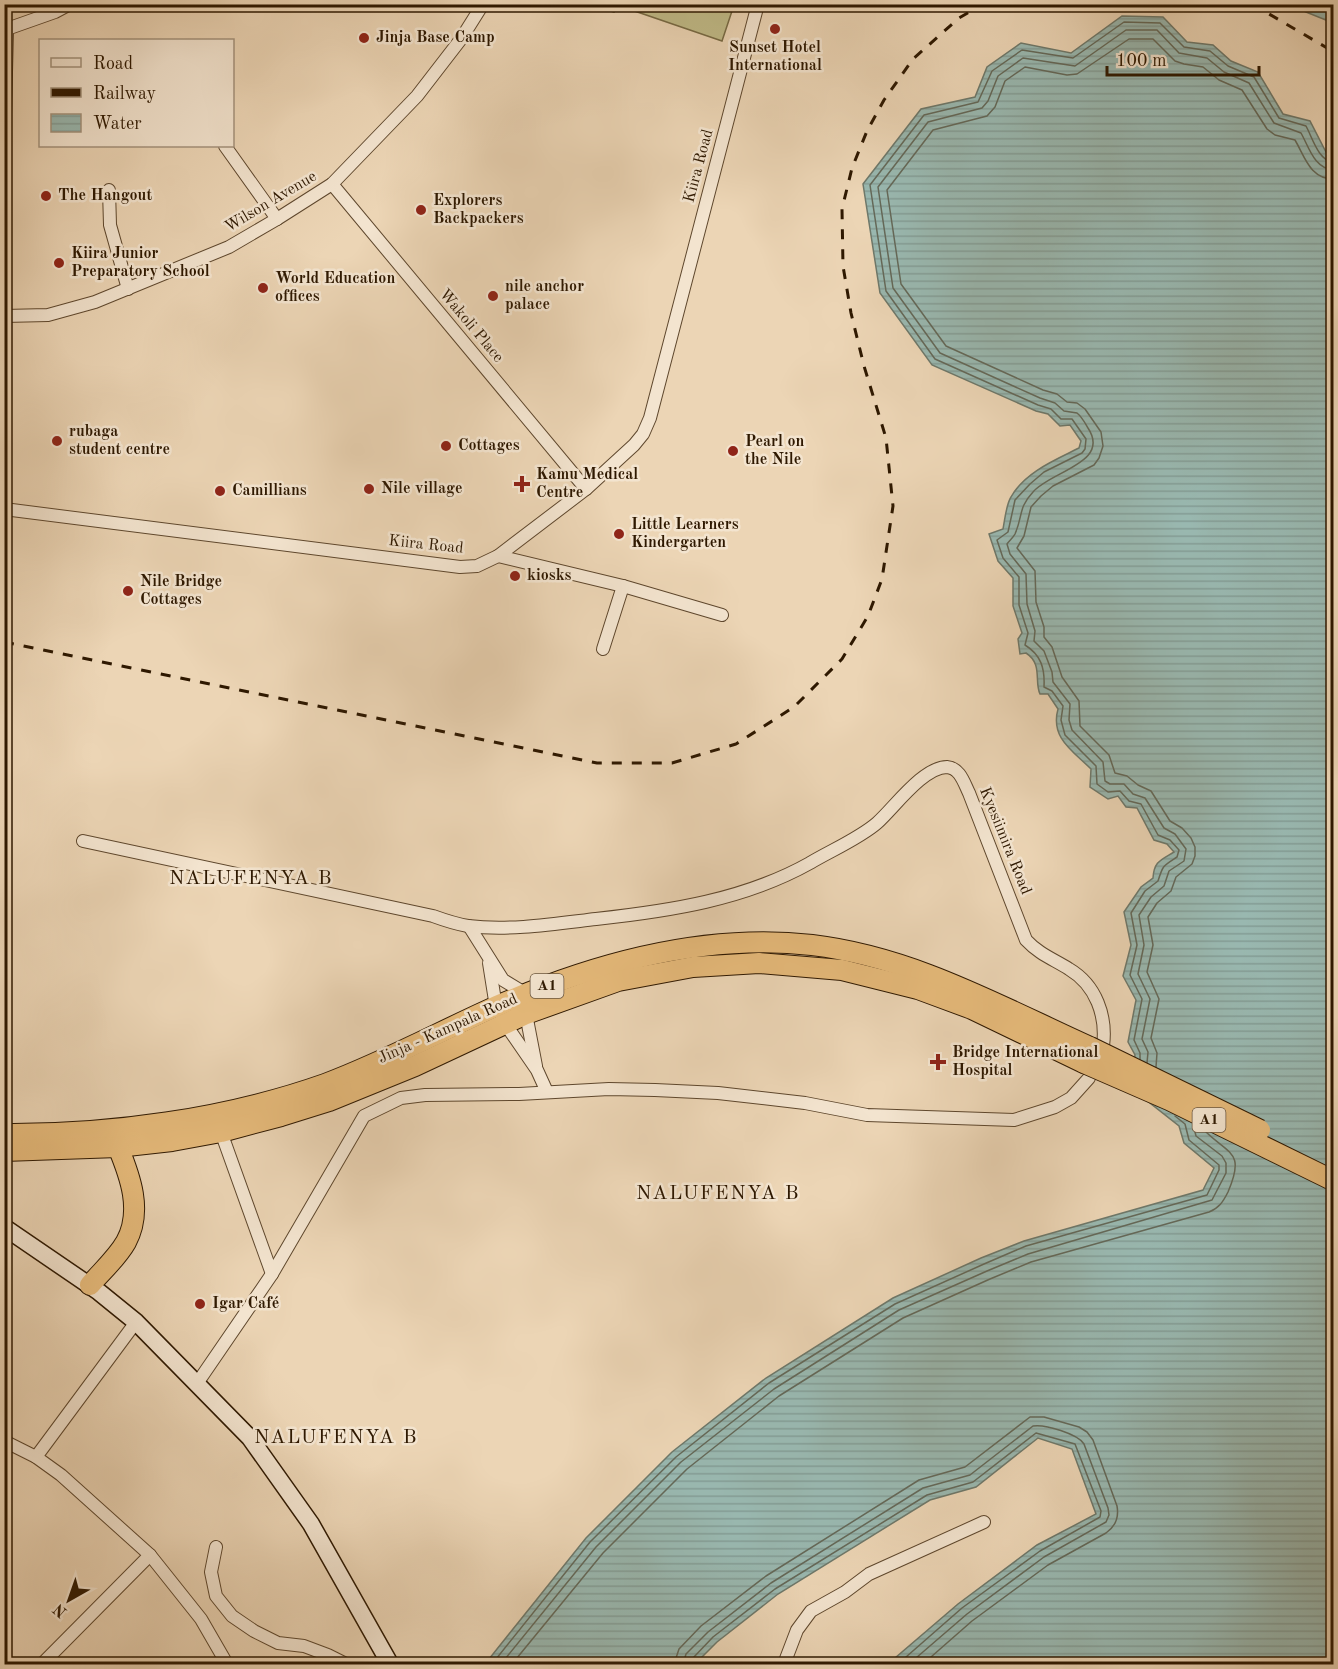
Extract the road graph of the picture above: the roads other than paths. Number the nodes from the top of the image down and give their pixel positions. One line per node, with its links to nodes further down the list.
1 (70, 4): 4 (street)
2 (483, 4): 7 (street, Wilson Avenue)
3 (758, 4): 12 (street, Kiira Road)
4 (6, 30): 6 (street)
5 (226, 147): 9 (street)
6 (4, 155)
7 (332, 184): 9 (street, Wilson Avenue); 12 (street, Wakoli Place)
8 (109, 190): 10 (street)
9 (278, 219): 10 (street, Wilson Avenue)
10 (128, 289): 11 (street, Wilson Avenue)
11 (4, 316)
12 (586, 489): 14 (street, Kiira Road)
13 (4, 509): 14 (street, Kiira Road)
14 (498, 556): 15 (street)
15 (623, 586): 16 (street); 17 (street)
16 (722, 615)
17 (603, 649)
18 (83, 841): 19 (street)
19 (468, 926): 20 (street); 25 (street, Kyesiimira Road)
20 (487, 954): 21 (street); 22 (street)
21 (526, 994): 22 (highway, Jinja - Kampala Road / A1); 25 (highway, Jinja - Kampala Road / A1)
22 (496, 1007): 29 (highway, Jinja - Kampala Road / A1)
23 (526, 1014): 24 (highway, Jinja - Kampala Road / A1); 25 (highway, Jinja - Kampala Road / A1); 26 (street)
24 (506, 1024): 26 (street); 28 (highway, Jinja - Kampala Road / A1)
25 (1091, 1059): 27 (street); 32 (highway, A1, bridge); 33 (highway, A1, bridge)
26 (537, 1070): 27 (street)
27 (547, 1092): 35 (street)
28 (221, 1132): 30 (highway, Jinja - Kampala Road / A1); 35 (street)
29 (4, 1134)
30 (118, 1147): 31 (highway, Jinja - Kampala Road / A1); 36 (highway)
31 (4, 1151)
32 (1334, 1166)
33 (1334, 1181)
34 (4, 1227): 36 (main road)
35 (272, 1274): 38 (street)
36 (90, 1285): 37 (main road)
37 (136, 1322): 38 (main road); 40 (street)
38 (198, 1382): 47 (main road)
39 (4, 1441): 40 (street)
40 (36, 1457): 43 (street)
41 (984, 1522): 48 (street)
42 (216, 1547): 46 (street)
43 (150, 1555): 44 (street); 45 (street)
44 (42, 1665)
45 (227, 1665)
46 (346, 1665)
47 (390, 1665)
48 (784, 1665)

